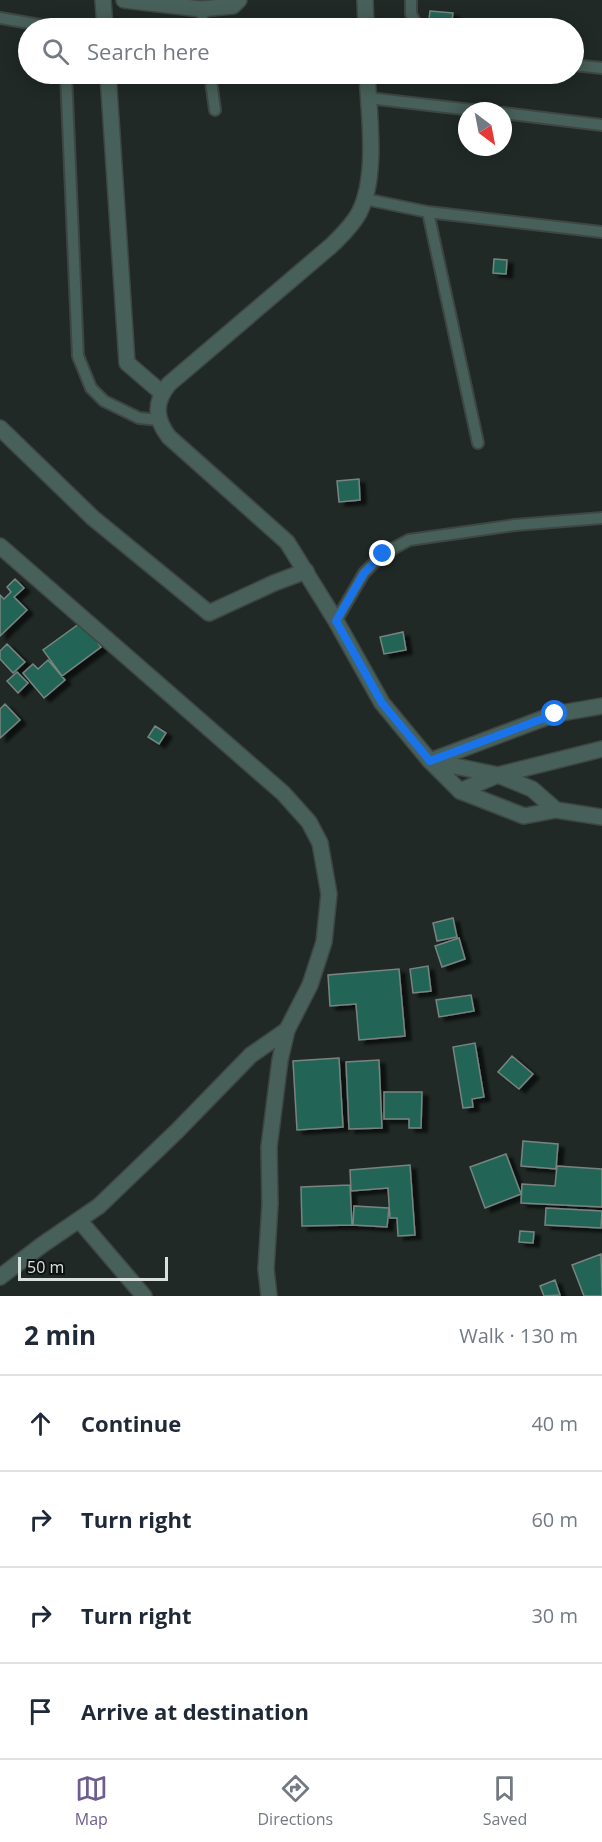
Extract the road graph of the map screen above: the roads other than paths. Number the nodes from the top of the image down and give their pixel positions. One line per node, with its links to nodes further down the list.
1 (103, 0): 8 (street)
2 (124, 0): 6 (street)
3 (239, 0): 6 (street)
4 (365, 0): 10 (street)
5 (411, 0): 11 (lane)
6 (201, 9): 9 (lane)
7 (0, 18): 12 (lane)
8 (104, 18)
9 (202, 18)
10 (366, 18)
11 (413, 18)
12 (18, 21)
13 (584, 66): 14 (lane)
14 (602, 68)
15 (66, 84): 28 (lane)
16 (109, 84): 27 (street)
17 (211, 84): 21 (lane)
18 (367, 84): 19 (street)
19 (368, 98): 20 (lane); 24 (street)
20 (458, 108)
21 (215, 110)
22 (512, 114): 23 (lane)
23 (602, 125)
24 (365, 198): 25 (lane); 27 (street)
25 (428, 212): 26 (lane); 30 (lane)
26 (602, 232)
27 (162, 393): 28 (street)
28 (159, 420): 33 (street)
29 (0, 428): 33 (street)
30 (478, 443)
31 (602, 518): 34 (lane)
32 (0, 546): 42 (street)
33 (306, 571): 34 (street)
34 (336, 621): 37 (street)
35 (602, 706): 37 (street)
36 (602, 749): 38 (street)
37 (430, 761): 38 (street); 39 (street)
38 (498, 775): 39 (street); 40 (street)
39 (460, 791): 40 (street)
40 (556, 810): 41 (street)
41 (602, 817)
42 (286, 1030): 43 (street); 46 (street)
43 (79, 1220): 44 (street); 45 (street)
44 (0, 1276)
45 (144, 1296)
46 (268, 1296)

